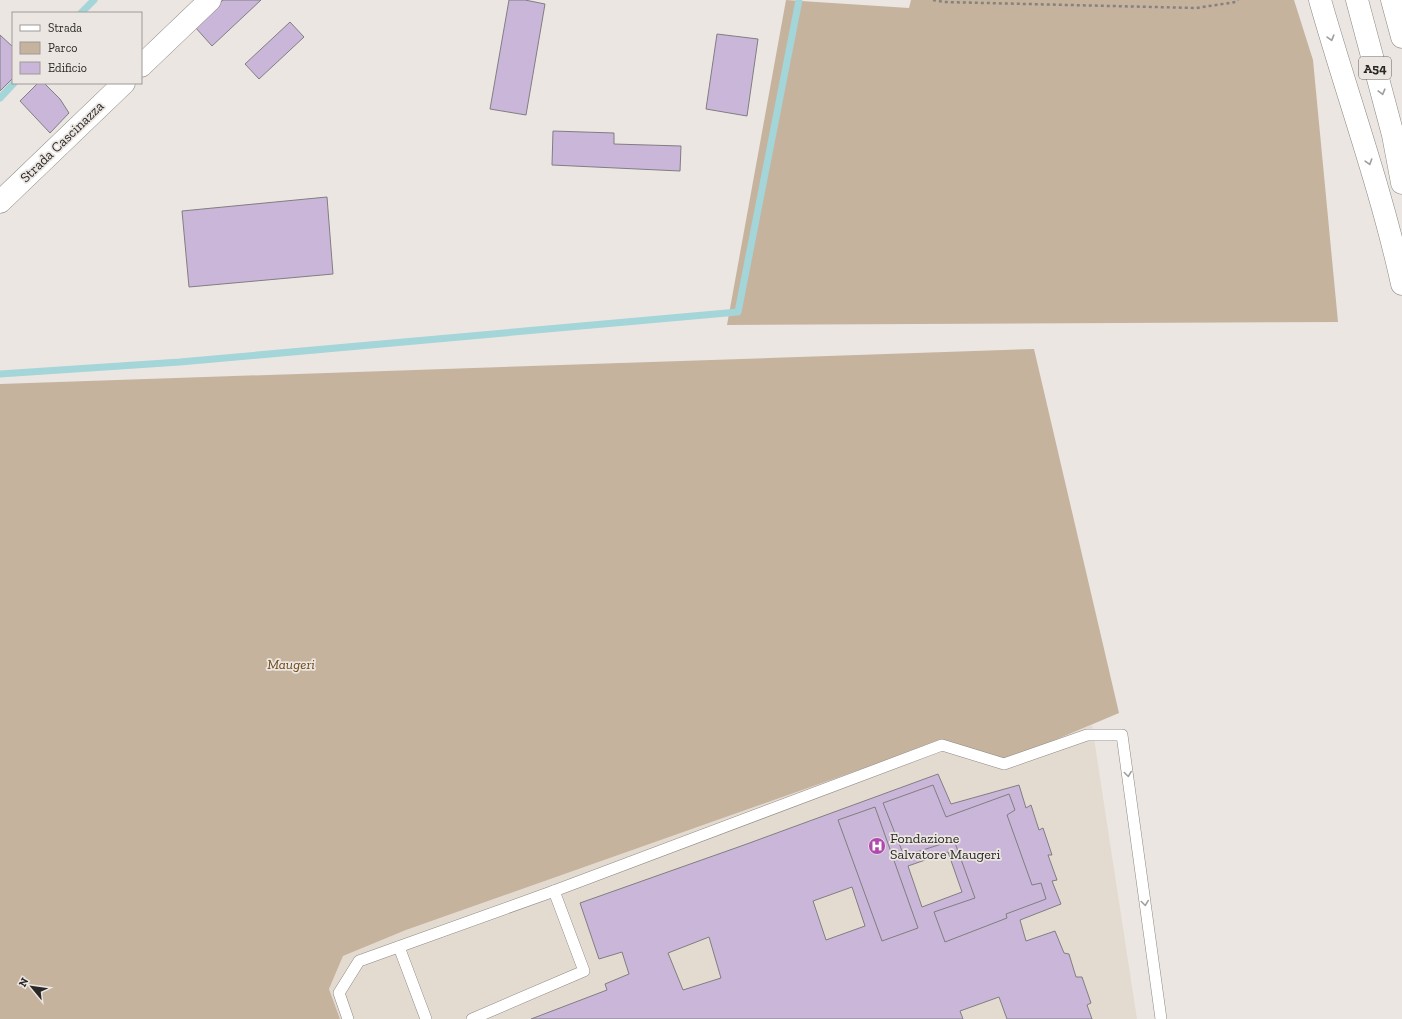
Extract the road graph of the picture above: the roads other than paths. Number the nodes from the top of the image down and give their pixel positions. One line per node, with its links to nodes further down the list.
1 (210, 0): 6 (main road)
2 (1320, 0): 10 (main road, one-way to 10)
3 (1358, 0): 8 (main road, A54, one-way to 8)
4 (1392, 0): 5 (main road)
5 (1402, 37)
6 (142, 65)
7 (123, 84): 9 (main road, Strada Cascinazza)
8 (1402, 183)
9 (0, 202)
10 (1402, 284)
11 (554, 891): 12 (lane); 15 (lane); 16 (lane, one-way to 16)
12 (399, 947): 13 (lane); 14 (lane)
13 (348, 1019)
14 (426, 1019)
15 (472, 1019)
16 (1161, 1019)

